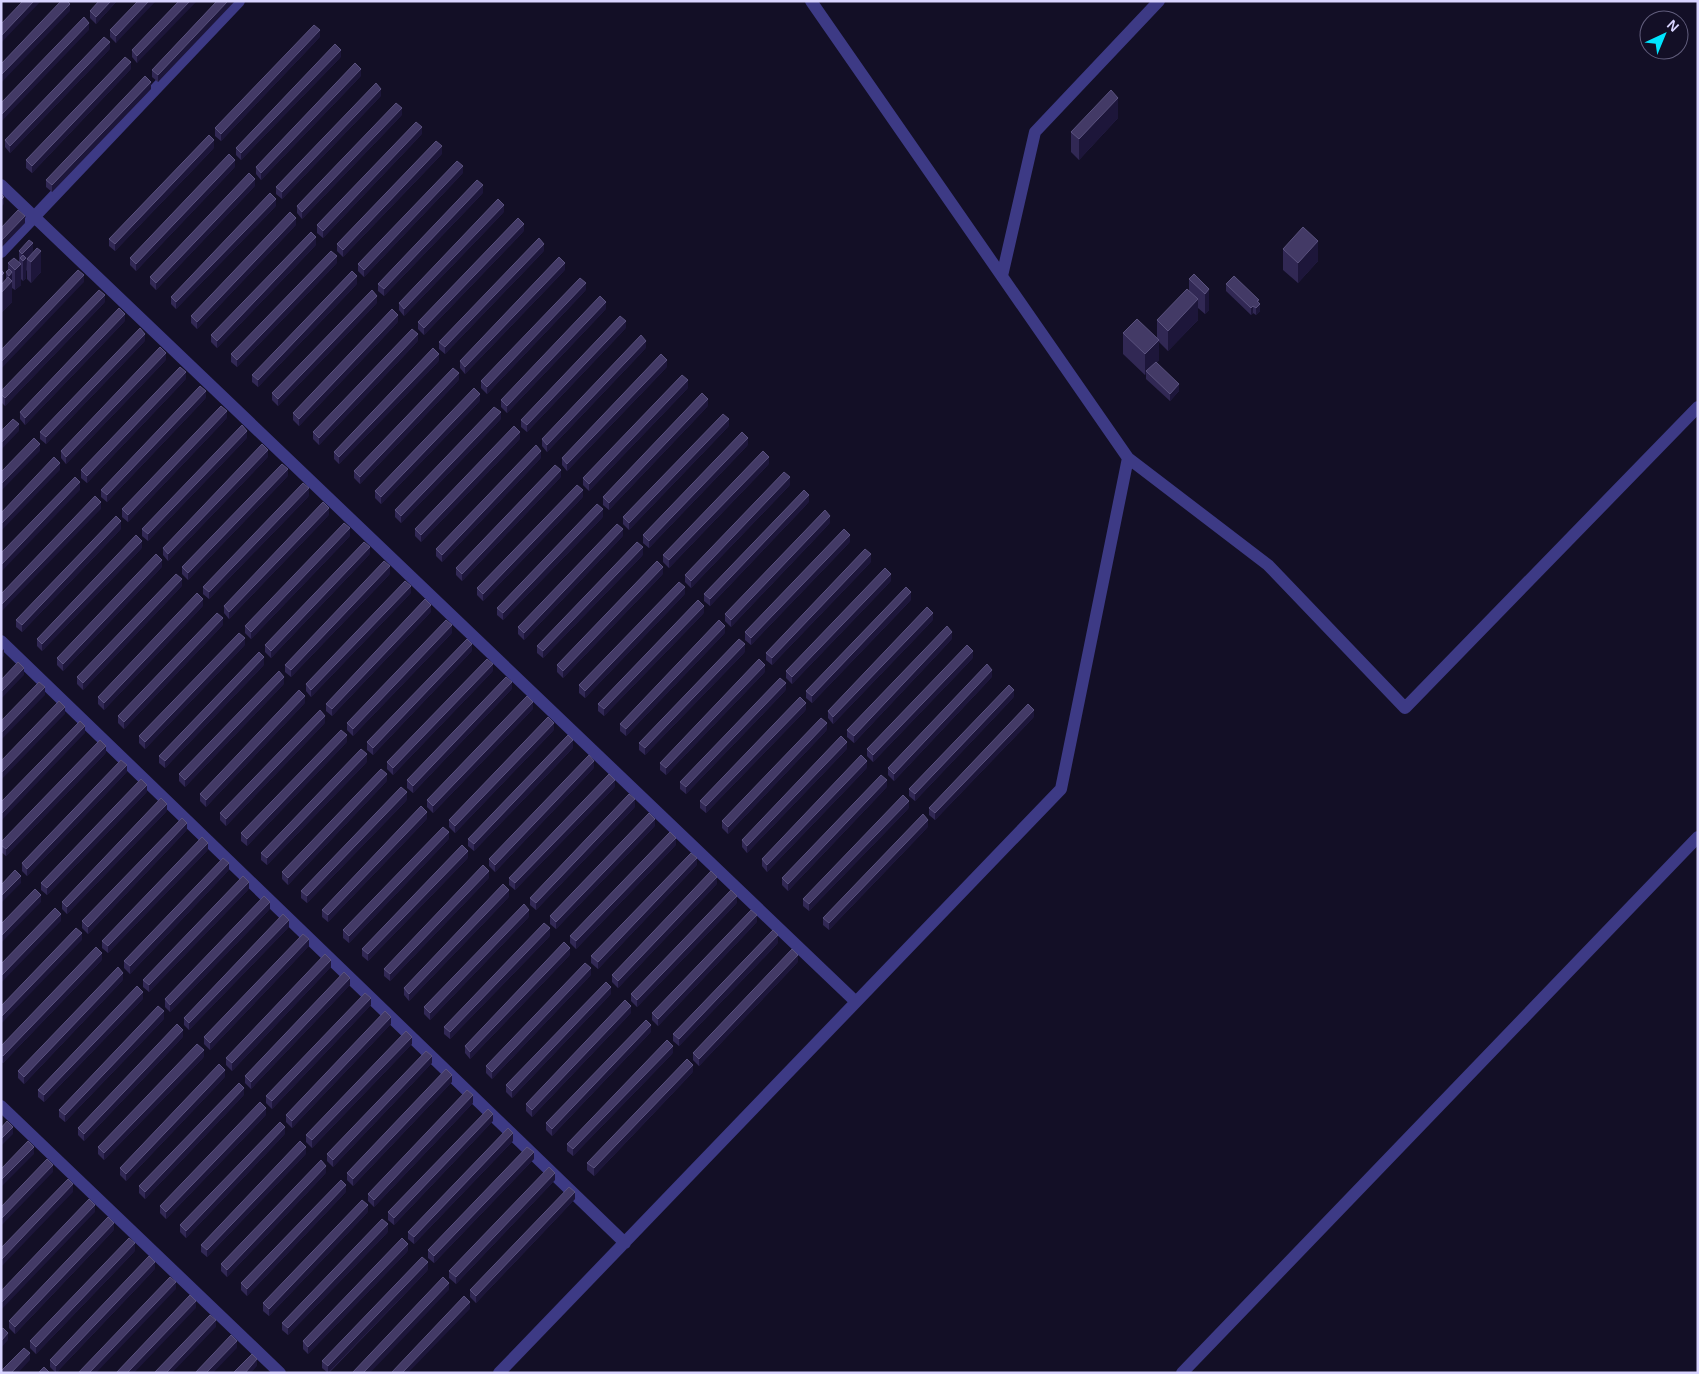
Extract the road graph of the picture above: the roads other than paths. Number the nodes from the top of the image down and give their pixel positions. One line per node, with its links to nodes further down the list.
1 (239, 1): 5 (lane)
2 (811, 1): 7 (lane)
3 (1159, 1): 7 (lane)
4 (1, 185): 5 (lane)
5 (34, 217): 6 (lane); 12 (lane)
6 (1, 252)
7 (1002, 276): 9 (lane)
8 (1698, 407): 9 (lane)
9 (1128, 458): 12 (lane)
10 (1, 641): 14 (lane)
11 (1698, 837): 17 (lane)
12 (856, 1002): 14 (lane)
13 (1, 1106): 15 (lane)
14 (625, 1243): 16 (lane)
15 (280, 1373)
16 (500, 1373)
17 (1182, 1373)

